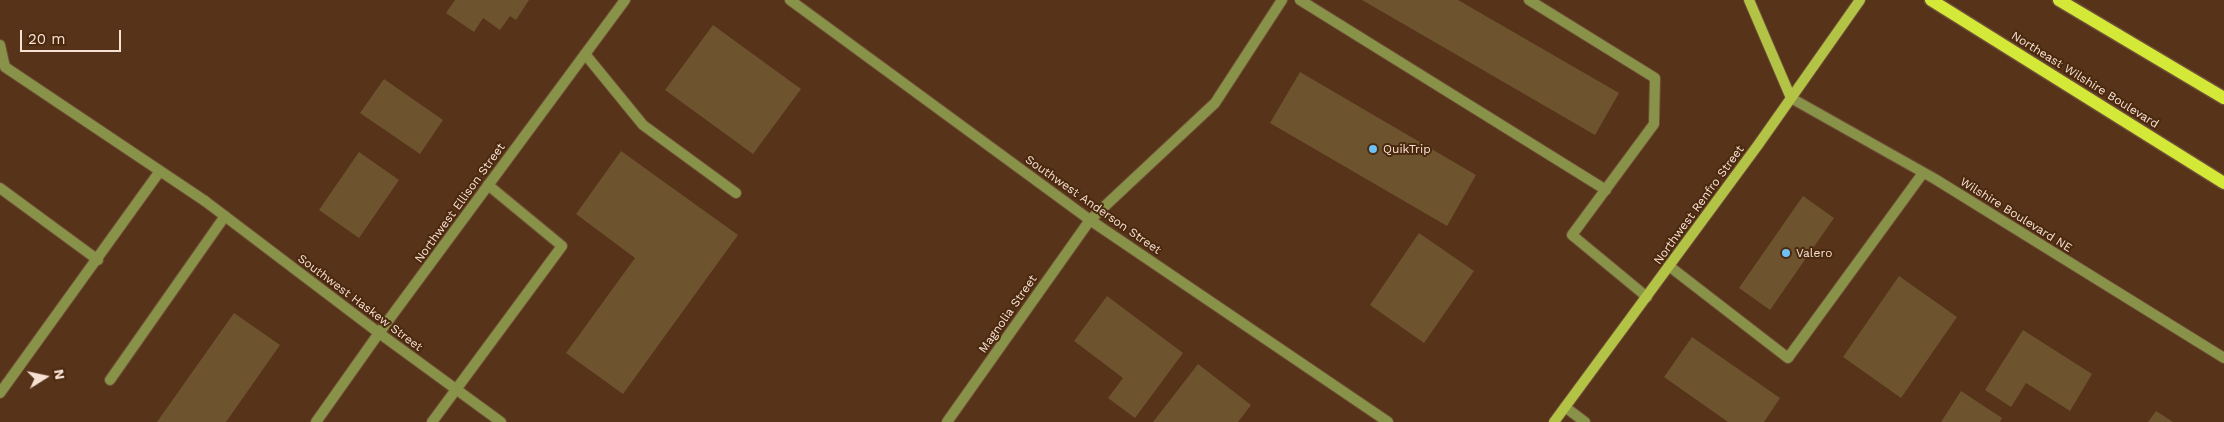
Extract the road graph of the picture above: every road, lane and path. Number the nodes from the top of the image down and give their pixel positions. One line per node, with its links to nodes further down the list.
1 (625, 0): 11 (street, Northwest Ellison Street)
2 (790, 0): 22 (street, Southwest Anderson Street)
3 (1282, 0): 22 (street, Magnolia Street)
4 (1300, 0): 19 (street)
5 (1529, 0): 19 (street)
6 (1749, 0): 12 (main road)
7 (1860, 0): 12 (main road, Northwest Renfro Street)
8 (1931, 0): 16 (main road, Northeast Wilshire Boulevard)
9 (2059, 0): 13 (main road)
10 (0, 45): 14 (street, Southwest Haskew Street)
11 (585, 54): 17 (street, Northwest Ellison Street); 20 (street)
12 (1791, 98): 15 (street, Wilshire Boulevard NE); 24 (main road, Northwest Renfro Street)
13 (2224, 98)
14 (160, 171): 21 (street, Southwest Haskew Street); 23 (street)
15 (1923, 172): 24 (street); 27 (street, Wilshire Boulevard NE)
16 (2224, 183)
17 (488, 185): 26 (street, Northwest Ellison Street); 29 (street)
18 (0, 188): 23 (street)
19 (1606, 190): 25 (street)
20 (736, 193)
21 (225, 216): 26 (street, Southwest Haskew Street); 28 (street)
22 (1090, 220): 35 (street, Magnolia Street); 36 (street, Southwest Anderson Street)
23 (98, 260): 30 (street)
24 (1669, 266): 25 (main road, Northwest Renfro Street)
25 (1647, 297): 31 (main road, Northwest Renfro Street)
26 (379, 333): 29 (street, Southwest Haskew Street); 32 (street, Northwest Ellison Street)
27 (2224, 358)
28 (110, 380)
29 (455, 389): 33 (street); 34 (street, Southwest Haskew Street)
30 (0, 393)
31 (1565, 407): 37 (main road, Northwest Renfro Street); 38 (street)
32 (316, 422)
33 (432, 422)
34 (501, 422)
35 (947, 422)
36 (1388, 422)
37 (1554, 422)
38 (1585, 422)

